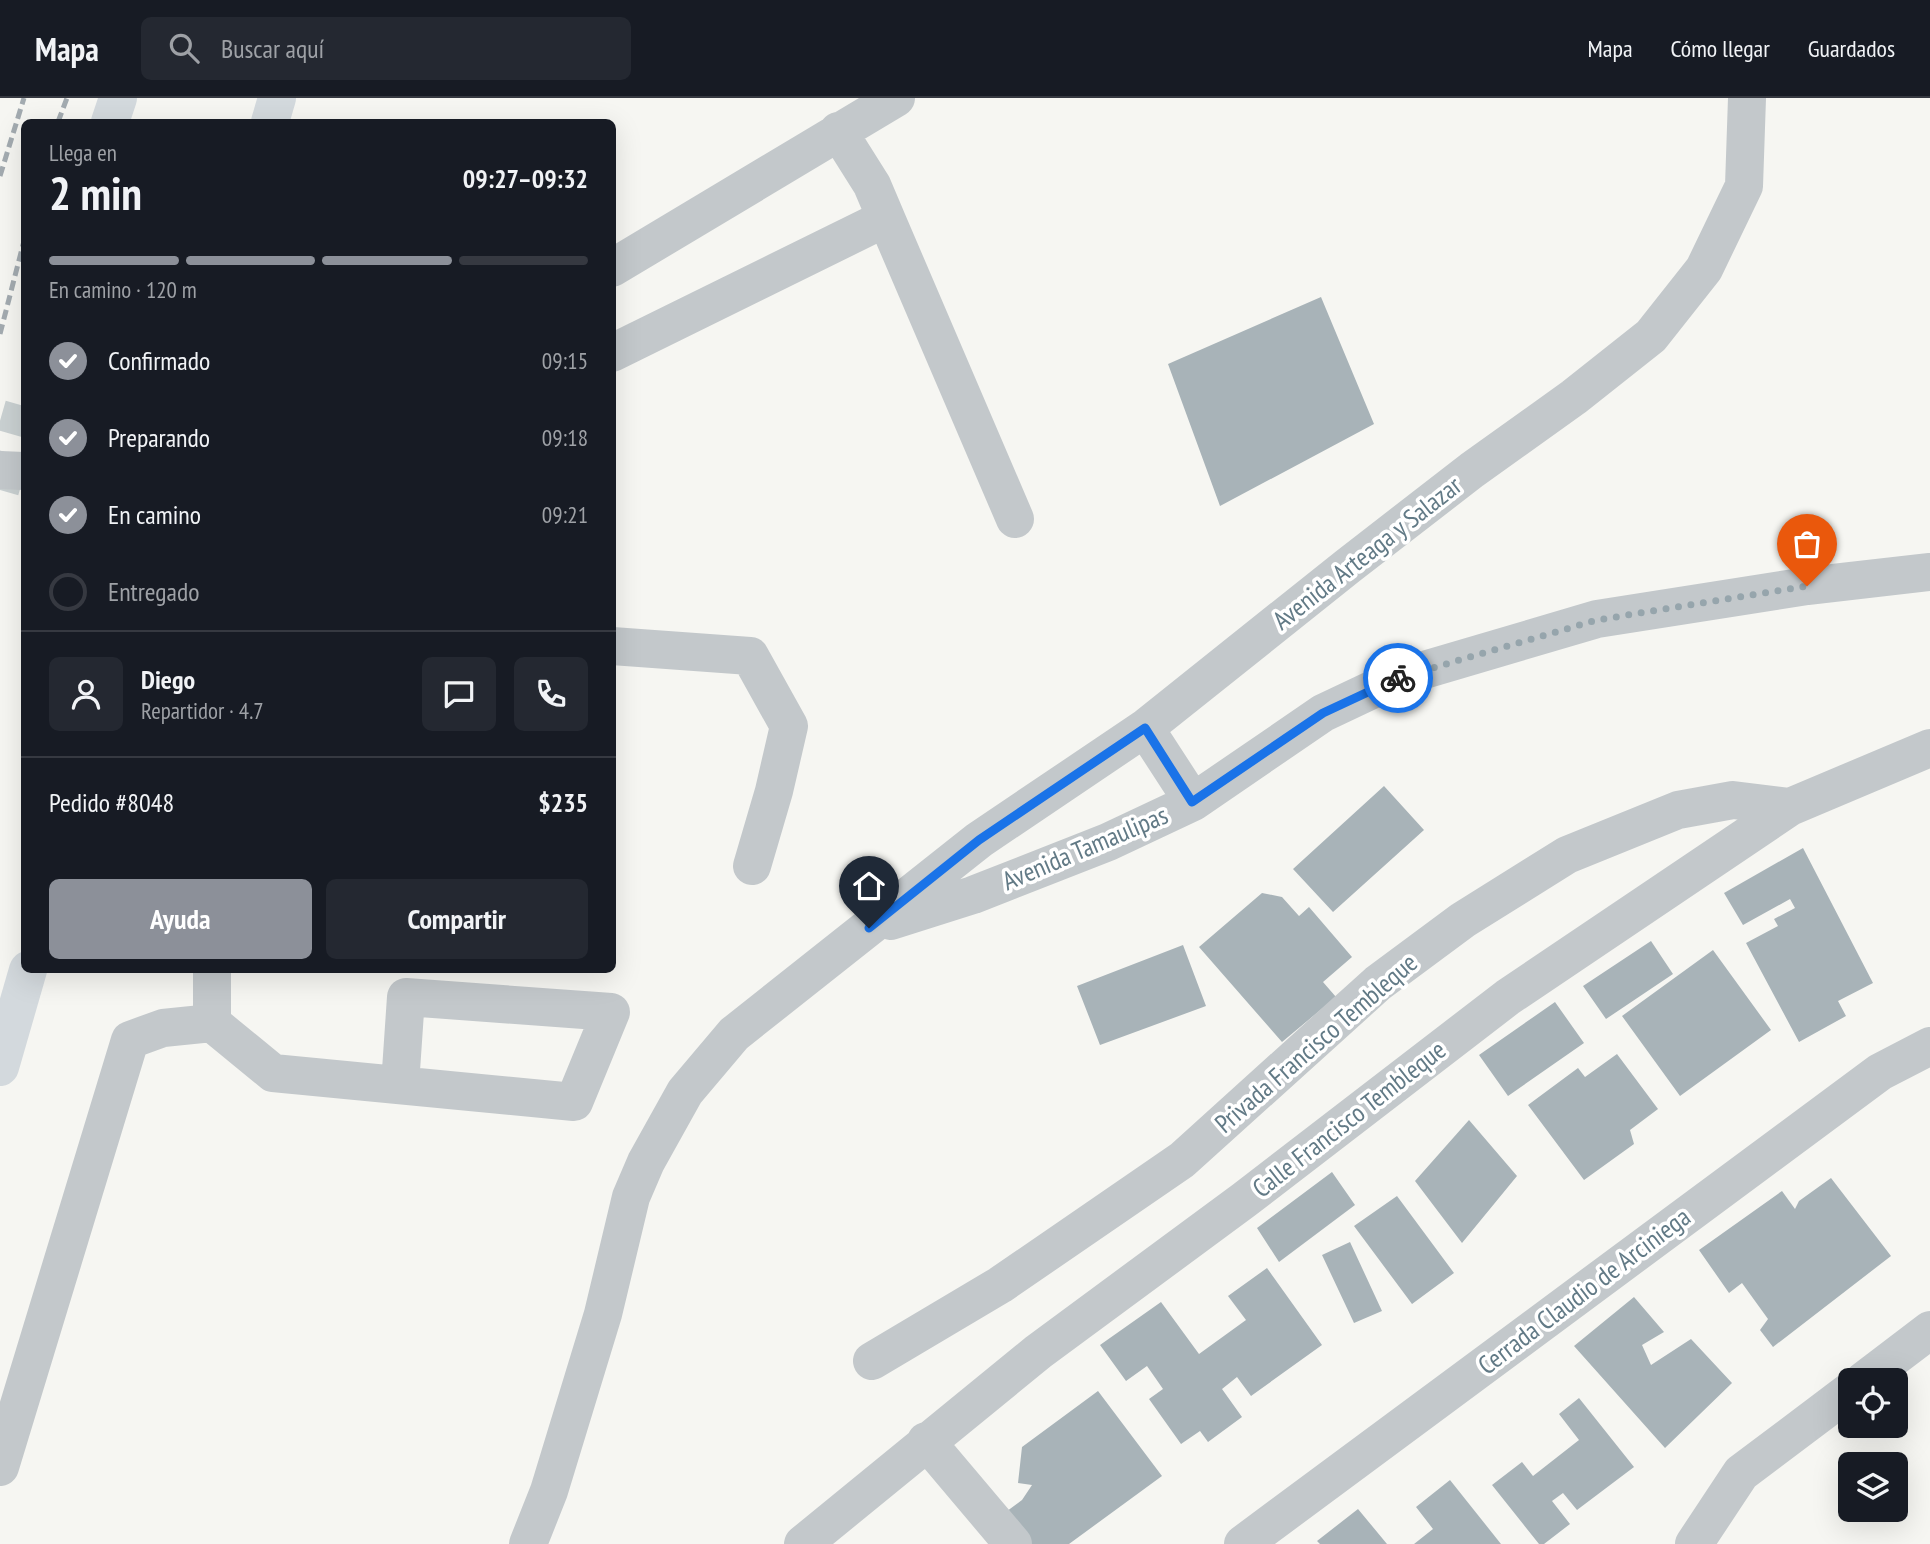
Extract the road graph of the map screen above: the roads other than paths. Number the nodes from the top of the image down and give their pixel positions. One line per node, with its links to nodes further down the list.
1 (118, 98): 5 (highway)
2 (277, 98): 6 (highway)
3 (896, 98): 7 (street)
4 (1747, 98): 16 (street, Avenida Arteaga y Salazar)
5 (111, 119)
6 (271, 119)
7 (838, 131): 8 (street); 9 (street)
8 (887, 218): 10 (street); 13 (street)
9 (616, 266)
10 (616, 351)
11 (0, 470): 12 (street)
12 (21, 471)
13 (1015, 519)
14 (1930, 572): 18 (street, Avenida Tamaulipas)
15 (616, 646): 20 (street)
16 (1145, 728): 18 (street); 21 (street, Avenida Arteaga y Salazar)
17 (1930, 748): 19 (street, Calle Francisco Tembleque)
18 (1192, 802): 21 (street, Avenida Tamaulipas)
19 (1790, 807): 29 (street, Privada Francisco Tembleque); 32 (street, Calle Francisco Tembleque)
20 (752, 866)
21 (869, 928): 34 (street, Avenida Arteaga y Salazar)
22 (27, 973): 26 (highway)
23 (212, 973): 24 (street)
24 (212, 1023): 27 (street); 33 (street)
25 (1930, 1046): 37 (street, Cerrada Claudio de Arciniega)
26 (0, 1067)
27 (400, 1085): 27 (street)
28 (1930, 1330): 30 (street)
29 (872, 1361)
30 (1880, 1368)
31 (1838, 1400): 38 (street)
32 (926, 1441): 35 (street, Calle Francisco Tembleque); 36 (street)
33 (0, 1467)
34 (528, 1544)
35 (803, 1544)
36 (1013, 1544)
37 (1243, 1544)
38 (1694, 1544)

